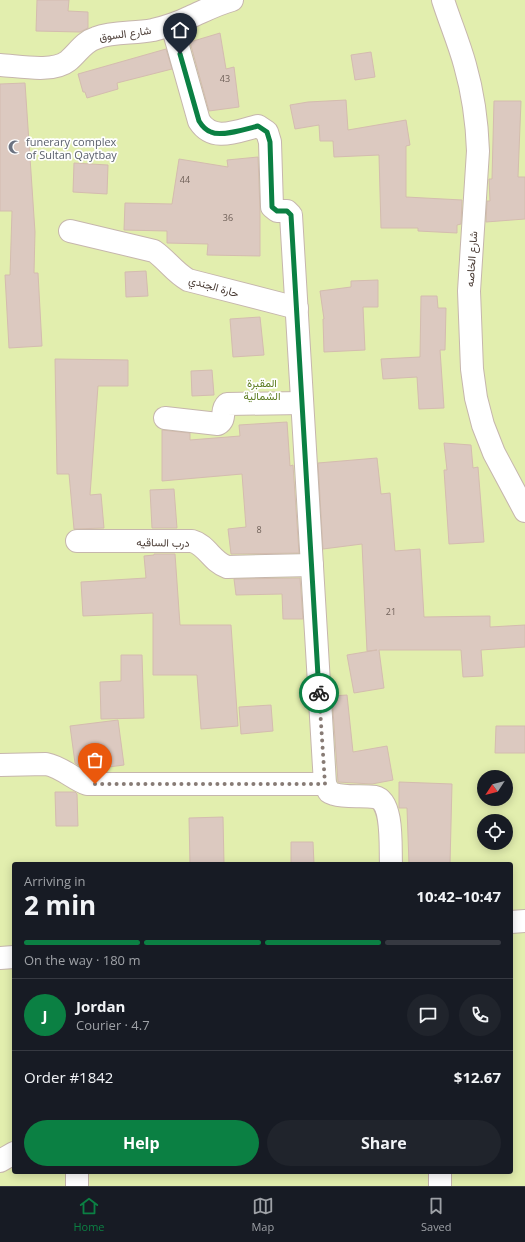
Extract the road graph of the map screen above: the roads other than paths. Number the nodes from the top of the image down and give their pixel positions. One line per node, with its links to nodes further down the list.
1 (232, 0): 3 (street, شارع السوق)
2 (443, 0): 9 (street, شارع الخاصه)
3 (172, 25): 4 (street, شارع السوق); 6 (street)
4 (0, 65)
5 (70, 231): 6 (street, حارة الجندي)
6 (297, 308): 7 (street)
7 (302, 403): 8 (street); 11 (street)
8 (165, 418)
9 (525, 511)
10 (77, 541): 11 (street, درب الساقيه)
11 (312, 565): 13 (street)
12 (0, 765): 13 (street)
13 (325, 784): 14 (street)
14 (391, 862)
15 (525, 921): 16 (street)
16 (513, 922)
17 (12, 957): 18 (street)
18 (0, 958)
19 (12, 1154): 20 (street)
20 (0, 1161)
21 (77, 1174): 23 (street)
22 (440, 1174): 24 (street)
23 (77, 1186)
24 (440, 1186)

